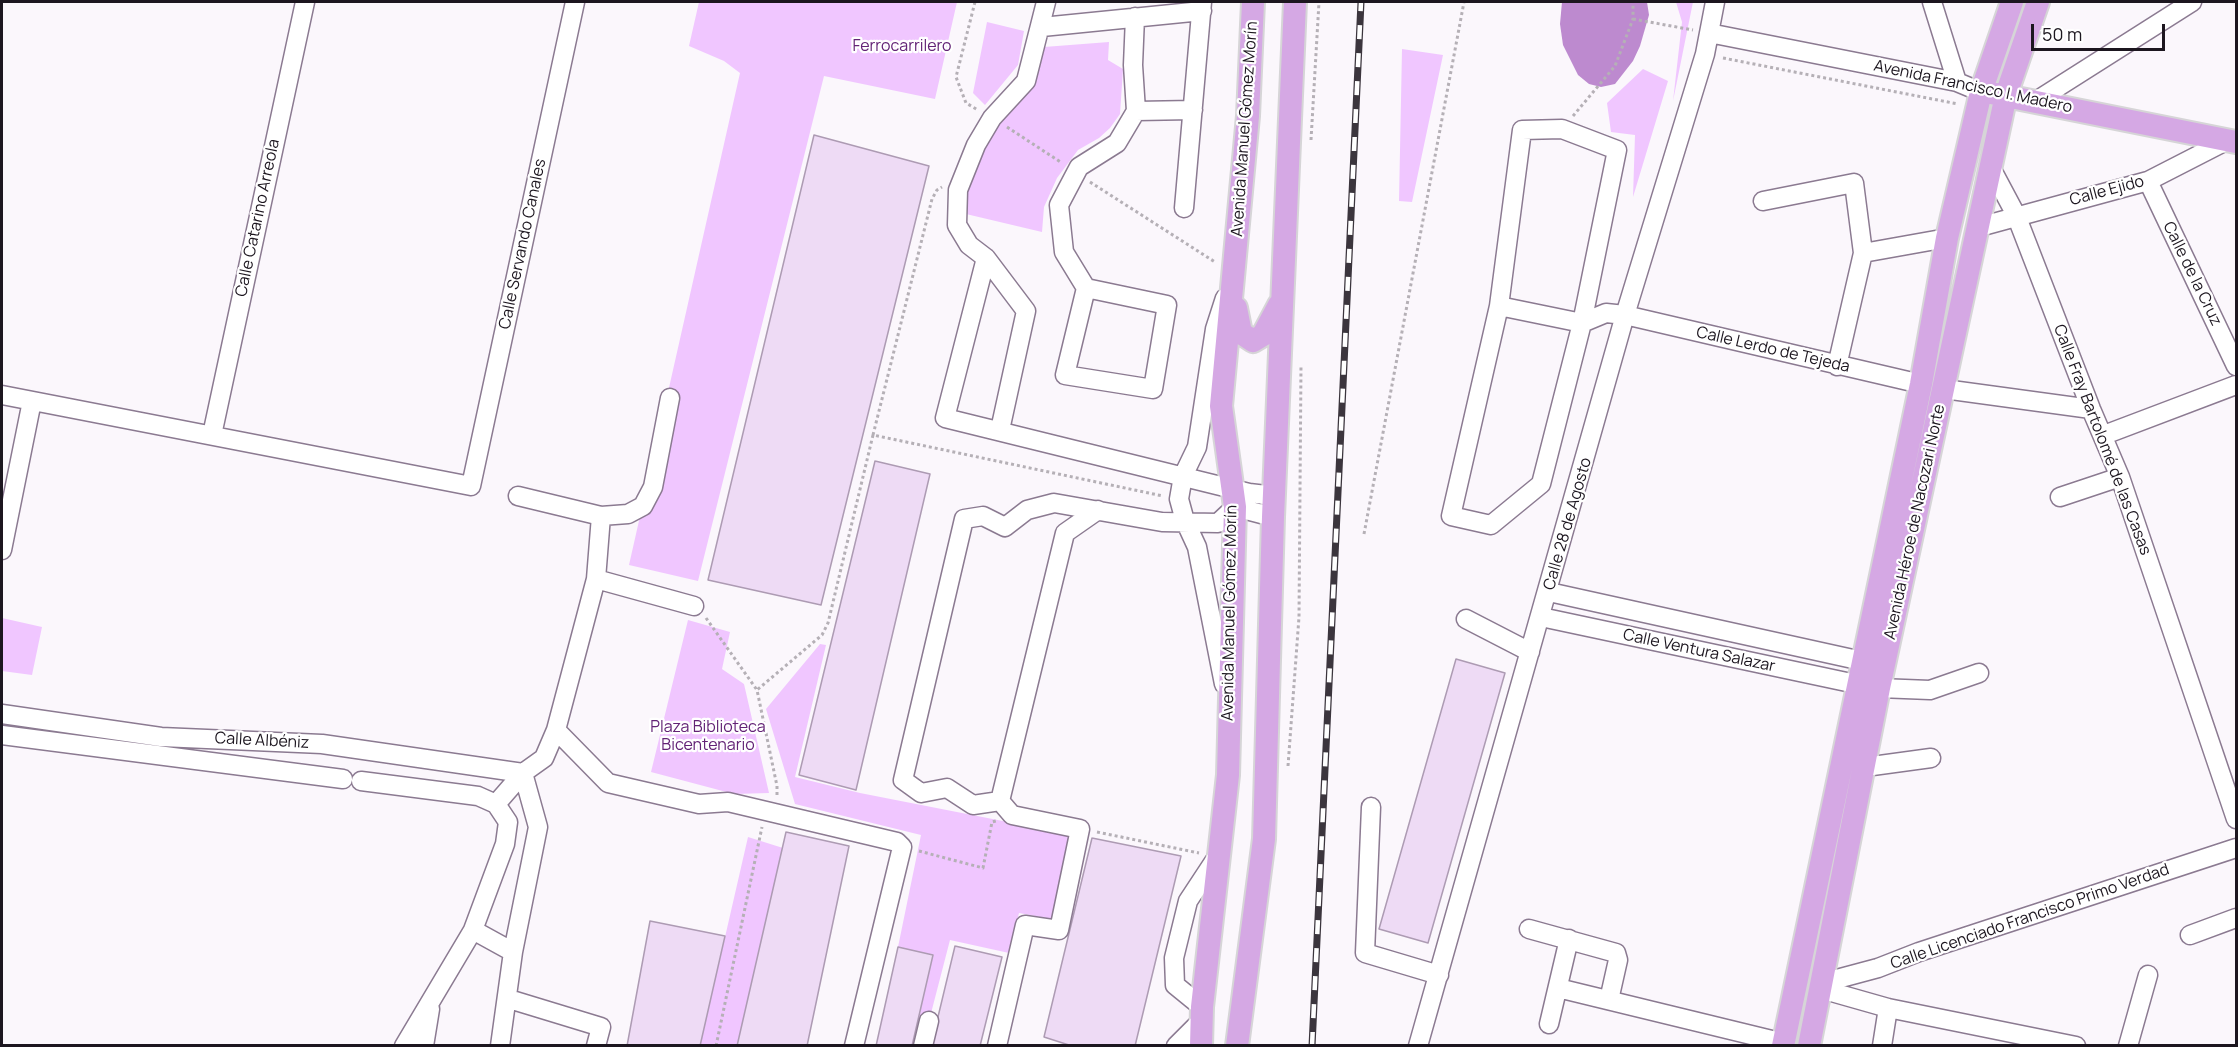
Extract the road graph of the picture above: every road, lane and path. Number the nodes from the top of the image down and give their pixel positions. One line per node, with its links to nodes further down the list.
1 (305, 2): 55 (street, Calle Catarino Arreola)
2 (575, 2): 55 (street, Calle Servando Canales)
3 (1046, 2): 17 (street)
4 (1253, 2): 38 (main road, Avenida Manuel Gómez Morín)
5 (1295, 2): 40 (main road)
6 (1319, 2): 26 (path)
7 (1464, 2): 68 (path)
8 (1633, 2): 16 (path)
9 (1715, 2): 18 (street, Calle 28 de Agosto)
10 (1932, 2): 19 (street)
11 (2012, 2): 20 (main road, Avenida Héroe de Nacozari Norte)
12 (2038, 2): 21 (main road, Avenida Héroe de Nacozari Norte)
13 (2192, 2): 22 (street)
14 (1202, 6): 15 (street); 23 (street)
15 (1135, 17): 17 (street); 24 (street)
16 (1633, 19): 18 (path); 25 (path)
17 (1042, 27): 30 (street)
18 (1709, 33): 19 (street, Avenida Francisco I. Madero); 42 (street, Calle 28 de Agosto)
19 (1957, 82): 20 (street, Avenida Francisco I. Madero)
20 (1981, 92): 21 (main road, Avenida Francisco I. Madero); 35 (main road, Avenida Héroe de Nacozari Norte)
21 (2006, 95): 22 (main road, Avenida Francisco I. Madero); 28 (main road, Avenida Héroe de Nacozari Norte)
22 (2036, 101): 27 (main road, Avenida Francisco I. Madero)
23 (1193, 110): 24 (street); 32 (street)
24 (1136, 111): 39 (street)
25 (1562, 129): 41 (street); 43 (street)
26 (1311, 141)
27 (2232, 141): 29 (street, Calle Ejido)
28 (1991, 168): 33 (street, Calle Fray Bartolomé de las Casas); 34 (main road, Avenida Héroe de Nacozari Norte)
29 (2148, 181): 33 (street, Calle Ejido); 46 (street, Calle de la Cruz)
30 (958, 190): 37 (street); 56 (path)
31 (1763, 201): 36 (street)
32 (1184, 208)
33 (2016, 215): 34 (street, Calle Ejido); 53 (street, Calle Fray Bartolomé de las Casas)
34 (1979, 226): 49 (main road, Avenida Héroe de Nacozari Norte)
35 (1947, 238): 36 (street); 47 (main road, Avenida Héroe de Nacozari Norte)
36 (1863, 253): 45 (street)
37 (986, 258): 54 (street); 54 (street)
38 (1234, 267): 40 (main road); 58 (street); 61 (main road, Avenida Manuel Gómez Morín)
39 (1086, 288): 39 (street)
40 (1284, 291): 64 (main road)
41 (1499, 306): 43 (street); 43 (street)
42 (1625, 315): 43 (street, Calle Lerdo de Tejeda); 45 (street, Calle Lerdo de Tejeda); 71 (street, Calle 28 de Agosto)
43 (1582, 322)
44 (1301, 362): 89 (path)
45 (1837, 366): 47 (street, Calle Lerdo de Tejeda)
46 (2236, 366)
47 (1921, 384): 76 (main road, Avenida Héroe de Nacozari Norte)
48 (2236, 385): 57 (street)
49 (1944, 389): 53 (street); 79 (main road, Avenida Héroe de Nacozari Norte)
50 (2, 395): 52 (street)
51 (670, 398): 66 (street)
52 (32, 401): 55 (street); 69 (street)
53 (2091, 409): 57 (street, Calle Fray Bartolomé de las Casas)
54 (999, 430): 58 (street)
55 (212, 435)
56 (873, 435): 63 (path); 80 (path)
57 (2104, 435): 59 (street, Calle Fray Bartolomé de las Casas)
58 (1183, 476): 61 (street); 63 (street)
59 (2120, 477): 62 (street); 98 (street, Calle Fray Bartolomé de las Casas)
60 (518, 496): 66 (street)
61 (1233, 497): 64 (street); 67 (street); 81 (main road, Avenida Manuel Gómez Morín)
62 (2060, 497)
63 (1179, 499): 67 (street)
64 (1274, 507): 132 (main road)
65 (1098, 510): 67 (street); 93 (street); 93 (street)
66 (600, 516): 70 (street)
67 (1185, 521): 81 (street)
68 (1364, 534)
69 (2, 549)
70 (596, 579): 72 (street); 83 (street)
71 (1549, 592): 73 (street, Calle 28 de Agosto); 76 (street, Calle Ventura Salazar)
72 (694, 606): 80 (path)
73 (1541, 618): 75 (street, Calle 28 de Agosto); 78 (street, Calle Ventura Salazar)
74 (1466, 619): 75 (street)
75 (1530, 652): 109 (street, Calle 28 de Agosto)
76 (1862, 661): 78 (main road, Avenida Héroe de Nacozari Norte)
77 (1979, 673): 79 (street)
78 (1856, 684): 121 (main road, Avenida Héroe de Nacozari Norte)
79 (1879, 688): 88 (main road, Avenida Héroe de Nacozari Norte)
80 (757, 690): 96 (path)
81 (1228, 703): 102 (main road, Avenida Manuel Gómez Morín)
82 (2, 714): 85 (street, Calle Albéniz)
83 (556, 730): 90 (street); 96 (street)
84 (2, 735): 91 (street, Calle Albéniz)
85 (322, 744): 87 (street, Calle Albéniz); 91 (street)
86 (1931, 758): 88 (street)
87 (455, 764): 90 (street, Calle Albéniz); 92 (street)
88 (1865, 767): 111 (main road, Avenida Héroe de Nacozari Norte)
89 (1288, 771)
90 (523, 773): 94 (street); 108 (street)
91 (318, 776): 92 (street, Calle Albéniz)
92 (452, 793): 94 (street, Calle Albéniz)
93 (1000, 801): 97 (street)
94 (496, 804): 105 (street)
95 (1371, 807): 109 (street)
96 (766, 812): 100 (street); 127 (path)
97 (1011, 816): 99 (street); 100 (path)
98 (2236, 819)
99 (1080, 828): 102 (path); 130 (street)
100 (902, 847): 128 (street)
101 (2236, 848): 111 (street, Calle Licenciado Francisco Primo Verdad)
102 (1217, 857): 117 (main road, Avenida Manuel Gómez Morín); 117 (street)
103 (2236, 918): 106 (street)
104 (1529, 929): 107 (street)
105 (473, 930): 108 (street); 113 (street)
106 (2190, 935)
107 (1569, 939): 112 (street); 115 (street)
108 (513, 952): 114 (street)
109 (1439, 975): 133 (street, Calle 28 de Agosto)
110 (2148, 975): 137 (street)
111 (1821, 986): 116 (street); 134 (main road, Avenida Héroe de Nacozari Norte)
112 (1558, 988): 115 (street); 119 (street)
113 (432, 999): 123 (street); 124 (street)
114 (509, 999): 125 (street); 126 (street)
115 (1609, 1000): 121 (street)
116 (1888, 1008): 120 (street); 135 (street)
117 (1202, 1014): 122 (main road, Avenida Manuel Gómez Morín); 131 (street)
118 (930, 1021): 129 (street)
119 (1549, 1024)
120 (1990, 1037): 136 (street)
121 (1783, 1044)
122 (1200, 1045)
123 (404, 1046)
124 (424, 1046)
125 (500, 1046)
126 (596, 1046)
127 (716, 1046)
128 (854, 1046)
129 (923, 1046)
130 (997, 1046)
131 (1176, 1046)
132 (1237, 1046)
133 (1418, 1046)
134 (1809, 1046)
135 (1882, 1046)
136 (2076, 1046)
137 (2128, 1046)

